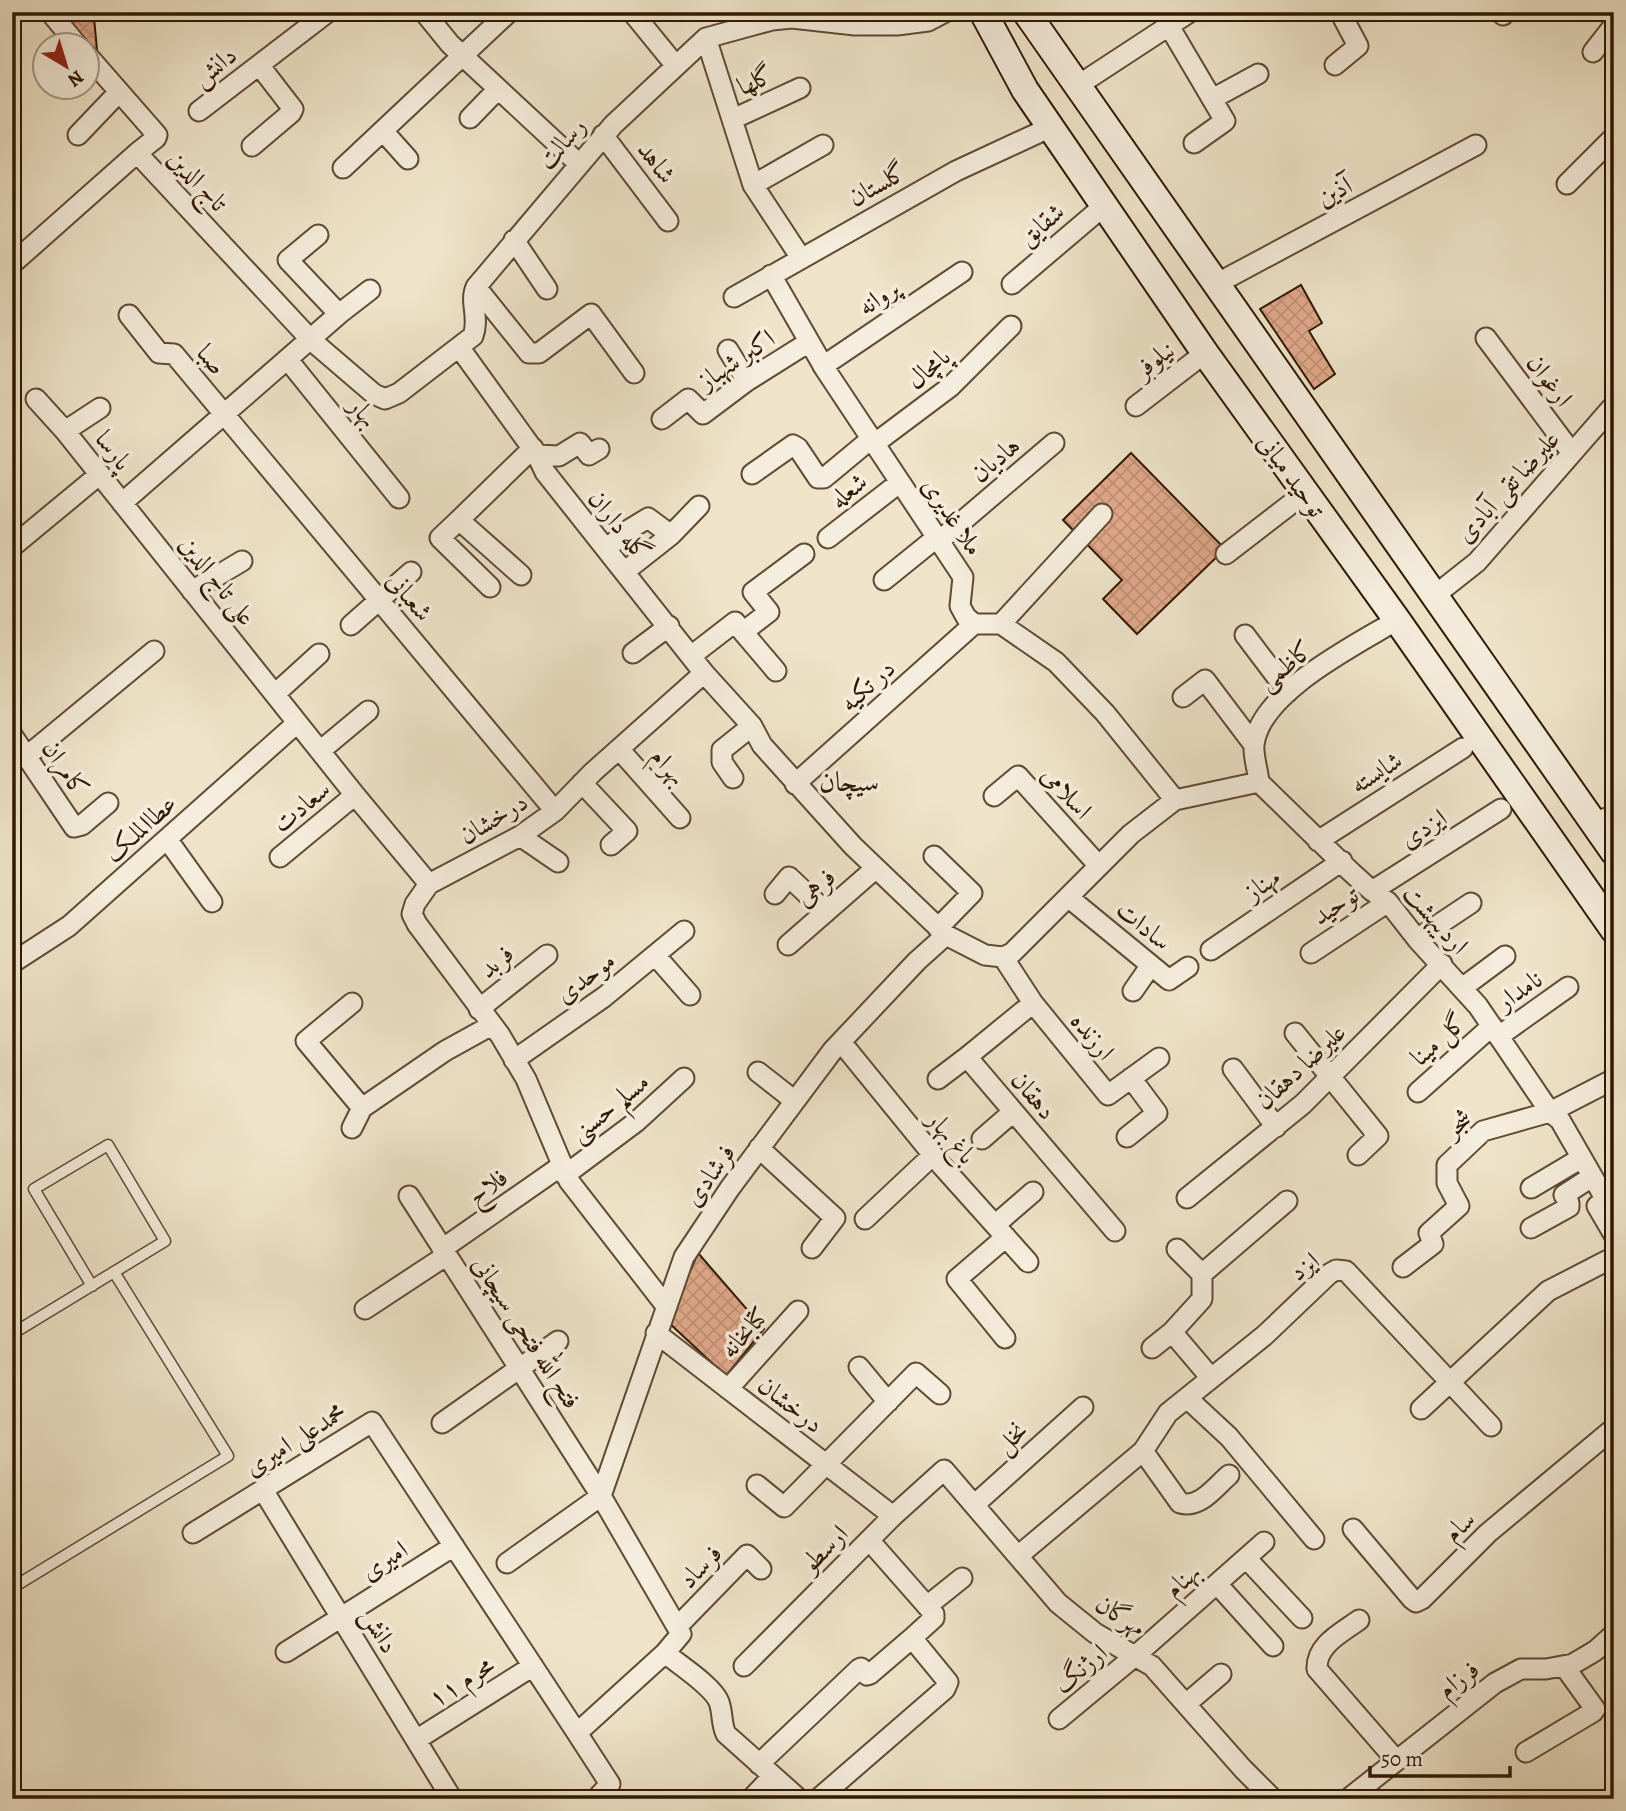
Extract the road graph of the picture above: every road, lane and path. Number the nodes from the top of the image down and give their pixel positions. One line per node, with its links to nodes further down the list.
1 (50, 12): 14 (street)
2 (328, 12): 18 (street, دانش)
3 (424, 12): 17 (street)
4 (509, 12): 17 (street)
5 (632, 12): 20 (street)
6 (944, 12): 11 (street, رسالت)
7 (983, 12): 31 (main road, توحید میانی)
8 (1026, 12): 23 (main road, توحید میانی)
9 (1190, 12): 13 (street)
10 (1340, 12): 19 (street)
11 (792, 15): 15 (street, رسالت)
12 (1614, 25): 16 (street)
13 (1169, 26): 23 (street); 27 (street)
14 (66, 32)
15 (706, 38): 20 (street, رسالت); 30 (street)
16 (1593, 52)
17 (463, 56): 25 (street); 32 (street)
18 (259, 65): 28 (street, دانش); 37 (street)
19 (1335, 65)
20 (676, 66): 34 (street, رسالت)
21 (102, 73): 26 (street, تاج الدین)
22 (1258, 74): 27 (street)
23 (1077, 86): 55 (main road, توحید میانی)
24 (800, 88): 30 (street, گلها)
25 (498, 89): 29 (street); 42 (street)
26 (118, 93): 33 (street); 40 (street, تاج الدین)
27 (1213, 99): 36 (street)
28 (199, 111)
29 (471, 118)
30 (733, 119): 45 (street)
31 (1051, 127): 46 (main road, توحید میانی); 50 (street, گلستان)
32 (383, 131): 41 (street); 43 (street)
33 (78, 135)
34 (603, 135): 42 (street, رسالت); 47 (street, شاهد)
35 (1614, 137): 44 (street)
36 (1194, 143)
37 (252, 145)
38 (823, 145): 45 (street)
39 (1476, 145): 55 (street, آذین)
40 (137, 153): 51 (street); 64 (street, تاج الدین)
41 (408, 159)
42 (579, 163): 49 (street, رسالت)
43 (344, 168)
44 (1567, 184)
45 (753, 185): 50 (street)
46 (1105, 205): 54 (street, شقایق); 68 (main road, توحید میانی)
47 (668, 221)
48 (318, 235): 60 (street)
49 (514, 240): 56 (street, رسالت); 57 (street)
50 (801, 258): 53 (street, گلستان)
51 (12, 264)
52 (962, 272): 70 (street, پروانه)
53 (771, 275): 59 (street, گلستان); 65 (street, ملا غدیری)
54 (1012, 284)
55 (1216, 284): 108 (main road, توحید میانی)
56 (476, 287): 66 (street); 71 (street)
57 (547, 289)
58 (370, 290): 60 (street)
59 (734, 297)
60 (339, 314): 64 (street)
61 (128, 315): 77 (street, صبا)
62 (1011, 326): 80 (street, پامچال)
63 (1486, 338): 84 (street, ارغوان)
64 (311, 340): 66 (street); 69 (street)
65 (809, 342): 70 (street, ملا غدیری); 72 (street, اکبر شهباز)
66 (459, 347): 83 (street, گله داران)
67 (728, 350): 72 (street)
68 (1205, 353): 75 (street, نیلوفر); 88 (main road, توحید میانی)
69 (288, 360): 77 (street); 89 (street, بهار)
70 (823, 366): 80 (street, ملا غدیری)
71 (634, 373)
72 (747, 382): 78 (street, اکبر شهباز)
73 (36, 399): 79 (street, پارسا)
74 (1614, 405): 84 (street, علیرضا تقی آبادی)
75 (1136, 406)
76 (100, 408): 79 (street)
77 (225, 414): 90 (street); 109 (street, شعبانی)
78 (662, 419)
79 (65, 431): 85 (street, پارسا)
80 (872, 442): 86 (street, پامچال); 87 (street, ملا غدیری)
81 (1055, 443): 96 (street, هادیان)
82 (599, 449): 83 (street)
83 (535, 451): 93 (street); 98 (street, گله داران)
84 (1572, 453): 108 (street, علیرضا تقی آبادی)
85 (100, 474): 90 (street, پارسا); 97 (street)
86 (752, 474)
87 (899, 483): 95 (street, شعله); 96 (street, ملا غدیری)
88 (1305, 494): 100 (street); 110 (main road, توحید میانی)
89 (399, 498)
90 (122, 503): 107 (street, علی تاج الدین)
91 (699, 506): 94 (street)
92 (1102, 514): 112 (street)
93 (459, 520): 104 (street); 106 (street)
94 (671, 535): 98 (street); 103 (street)
95 (828, 538)
96 (937, 540): 105 (street); 111 (street, ملا غدیری)
97 (12, 547)
98 (606, 549): 103 (street, گله داران)
99 (804, 554): 115 (street)
100 (1226, 554)
101 (242, 561): 107 (street)
102 (411, 572): 109 (street)
103 (624, 572): 114 (street, گله داران)
104 (520, 575)
105 (884, 580)
106 (490, 587)
107 (192, 591): 124 (street, علی تاج الدین)
108 (1434, 596): 146 (main road, توحید میانی)
109 (380, 600): 113 (street); 144 (street, شعبانی)
110 (1397, 620): 123 (street, کاظمی); 165 (main road, توحید میانی)
111 (974, 624): 112 (street); 138 (street, در تکیه)
112 (1000, 624): 141 (street)
113 (351, 625)
114 (669, 626): 118 (street); 120 (street, گله داران)
115 (743, 632): 120 (street); 121 (street)
116 (1245, 635): 123 (street)
117 (154, 651): 134 (street)
118 (634, 653)
119 (319, 654): 124 (street)
120 (691, 656): 122 (street, گله داران)
121 (776, 671)
122 (704, 673): 128 (street, گله داران); 132 (street, درخشان)
123 (1288, 692): 130 (street, کاظمی)
124 (275, 694): 127 (street, علی تاج الدین)
125 (1183, 697): 130 (street)
126 (368, 710): 133 (street)
127 (297, 723): 133 (street, علی تاج الدین); 148 (street, عطاالملک)
128 (752, 726): 135 (street); 138 (street, گله داران)
129 (12, 735): 134 (street, کامران)
130 (1254, 745): 136 (street, کاظمی)
131 (1463, 748): 149 (street, شایسته)
132 (619, 749): 137 (street, درخشان); 145 (street, بهرام)
133 (320, 751): 139 (street, علی تاج الدین)
134 (27, 756): 142 (street, کامران)
135 (733, 778)
136 (1259, 782): 141 (street); 149 (street, اردیبهشت)
137 (582, 783): 144 (street, درخشان); 150 (street)
138 (795, 784): 157 (street, گله داران)
139 (355, 795): 153 (street, سعادت); 158 (street, علی تاج الدین)
140 (994, 796): 156 (street, اسلامی)
141 (1175, 800): 156 (street)
142 (108, 803)
143 (1501, 809): 161 (street, ایزدی)
144 (555, 811): 147 (street, درخشان)
145 (680, 818)
146 (1603, 819): 151 (main road, توحید میانی)
147 (520, 836): 155 (street); 158 (street, درخشان)
148 (167, 839): 162 (street); 176 (street, عطاالملک)
149 (1318, 841): 154 (street, اردیبهشت)
150 (611, 845)
151 (1614, 852)
152 (934, 856): 167 (street, فرشادی)
153 (280, 857)
154 (1342, 861): 161 (street, اردیبهشت); 170 (street, مهناز)
155 (558, 862)
156 (1099, 866): 160 (street)
157 (876, 868): 164 (street, فرهی); 167 (street)
158 (429, 884): 186 (street)
159 (775, 894): 164 (street)
160 (1068, 897): 175 (street); 178 (street, سادات)
161 (1380, 897): 168 (street, اردیبهشت); 171 (street, توحید)
162 (212, 902)
163 (1471, 902): 168 (street)
164 (825, 912): 169 (street, فرهی)
165 (1614, 930)
166 (684, 931): 173 (street, موحدی)
167 (942, 932): 175 (street); 190 (street, فرشادی)
168 (1416, 939): 177 (street, اردیبهشت)
169 (788, 944)
170 (1211, 950)
171 (1311, 953)
172 (547, 954): 186 (street, فربد)
173 (655, 955): 183 (street); 193 (street, موحدی)
174 (1505, 956): 180 (street, نامدار)
175 (1003, 957): 185 (street, ارزنده)
176 (12, 963)
177 (1442, 964): 180 (street, اردیبهشت); 196 (street, علیرضا دهقان)
178 (1151, 965): 179 (street, سادات); 182 (street)
179 (1188, 967)
180 (1462, 988): 188 (street, اردیبهشت)
181 (1569, 988): 188 (street, نامدار)
182 (1133, 990)
183 (690, 995)
184 (352, 1003): 203 (street)
185 (1033, 1003): 191 (street); 198 (street, ارزنده)
186 (479, 1009): 187 (street)
187 (492, 1025): 193 (street); 203 (street)
188 (1496, 1031): 201 (street, گل مینا); 205 (street, اردیبهشت)
189 (1295, 1032): 196 (street)
190 (841, 1042): 202 (street, فرشادی); 211 (street, باغ بهار)
191 (967, 1057): 199 (street); 204 (street, دهقان)
192 (1159, 1058): 198 (street, ارزنده)
193 (514, 1060): 214 (street)
194 (1233, 1069): 206 (street)
195 (758, 1072): 202 (street)
196 (1329, 1077): 206 (street, علیرضا دهقان); 212 (street)
197 (684, 1078): 214 (street, مسلم حسنی)
198 (1131, 1078): 208 (street)
199 (938, 1079)
200 (1614, 1079): 205 (street)
201 (1418, 1092)
202 (795, 1101): 210 (street, فرشادی)
203 (362, 1108): 207 (street)
204 (1013, 1112): 209 (street); 225 (street, دهقان)
205 (1550, 1112): 213 (street, اردیبهشت); 221 (street, اردیبهشت); 232 (street, شجر)
206 (1276, 1126): 219 (street, علیرضا دهقان)
207 (352, 1128)
208 (1127, 1137)
209 (982, 1139)
210 (760, 1148): 227 (street); 236 (street, فرشادی)
211 (933, 1155): 222 (street); 224 (street, باغ بهار)
212 (1358, 1155)
213 (1573, 1163): 215 (street, اردیبهشت); 216 (street)
214 (563, 1170): 229 (street, فلاح); 236 (street)
215 (1584, 1182): 223 (street); 226 (street, اردیبهشت)
216 (1531, 1188)
217 (1033, 1192): 224 (street)
218 (409, 1196): 229 (street, فتح الله فتحی سیچانی)
219 (1187, 1199)
220 (1287, 1201): 234 (street)
221 (1614, 1214)
222 (865, 1219)
223 (1531, 1228)
224 (1000, 1231): 231 (street, باغ بهار); 242 (street)
225 (1115, 1231)
226 (1614, 1235)
227 (812, 1248)
228 (1177, 1249): 234 (street)
229 (445, 1252): 237 (street, فلاح); 246 (street, فتح الله فتحی سیچانی)
230 (1614, 1257): 248 (street)
231 (1028, 1262)
232 (1404, 1267)
233 (114, 1272): 235 (lane); 235 (lane); 279 (lane)
234 (1202, 1274): 239 (street)
235 (92, 1286): 241 (lane)
236 (666, 1306): 240 (street, فرشادی)
237 (365, 1309)
238 (799, 1311): 249 (street, کتابخانه)
239 (1172, 1332): 244 (street); 247 (street)
240 (656, 1333): 249 (street, درخشان); 264 (street, فرشادی)
241 (12, 1334)
242 (1005, 1338)
243 (558, 1341): 246 (street)
244 (1152, 1348)
245 (859, 1367): 252 (street)
246 (520, 1369): 255 (street); 264 (street, فتح الله فتحی سیچانی)
247 (1211, 1378): 248 (street, ایزد); 251 (street, ایزد)
248 (1450, 1382): 254 (street); 256 (street)
249 (728, 1389): 259 (street, درخشان)
250 (940, 1394): 252 (street)
251 (1186, 1398): 258 (street, ایزد); 269 (street)
252 (888, 1402): 259 (street)
253 (1083, 1408): 265 (street, نخل)
254 (1421, 1409)
255 (442, 1423)
256 (1491, 1426)
257 (1614, 1428): 267 (street, سام)
258 (1143, 1451): 261 (street); 273 (street, ایزد)
259 (825, 1464): 262 (street); 266 (street, درخشان)
260 (944, 1470): 265 (street, مهرگان); 266 (street, ارسطو)
261 (1229, 1475)
262 (757, 1485)
263 (263, 1489): 268 (street, محمدعلی امیری); 272 (street, محمدعلی امیری); 281 (street, دانش)
264 (601, 1496): 275 (street); 284 (street)
265 (974, 1506): 273 (street, مهرگان)
266 (893, 1516): 270 (street, ارسطو)
267 (1353, 1530)
268 (193, 1533)
269 (1314, 1539)
270 (869, 1540): 280 (street); 292 (street, ارسطو)
271 (1264, 1542): 274 (street, بهنام)
272 (454, 1546): 281 (street, امیری); 291 (street, محمدعلی امیری)
273 (1018, 1556): 290 (street, مهرگان)
274 (1246, 1558): 278 (street, بهنام); 282 (street)
275 (508, 1563)
276 (761, 1569): 284 (street, فرساد)
277 (962, 1578): 280 (street)
278 (1217, 1584): 287 (street); 290 (street, بهنام)
279 (12, 1588)
280 (928, 1606): 286 (street)
281 (342, 1618): 288 (street, امیری); 298 (street, دانش)
282 (1302, 1618)
283 (1359, 1620): 300 (street)
284 (677, 1627): 289 (street)
285 (1614, 1634): 293 (street, فرزام)
286 (912, 1638): 301 (street); 307 (street)
287 (1273, 1646)
288 (286, 1652)
289 (665, 1653): 297 (street); 301 (street)
290 (1135, 1656): 295 (street, مهرگان); 296 (street, ارژنگ)
291 (533, 1666): 297 (street); 298 (street, ۱۱ محرم)
292 (744, 1666)
293 (1563, 1666): 299 (street); 300 (street, فرزام)
294 (1221, 1674): 295 (street)
295 (1186, 1704): 302 (street, مهرگان)
296 (1059, 1720)
297 (577, 1733): 304 (street)
298 (416, 1740): 303 (street, دانش)
299 (1526, 1752)
300 (1396, 1760): 308 (street, فرزام)
301 (766, 1770): 305 (street); 306 (street)
302 (1262, 1795)
303 (452, 1799)
304 (596, 1799)
305 (751, 1799)
306 (799, 1799)
307 (818, 1799)
308 (1348, 1799)

